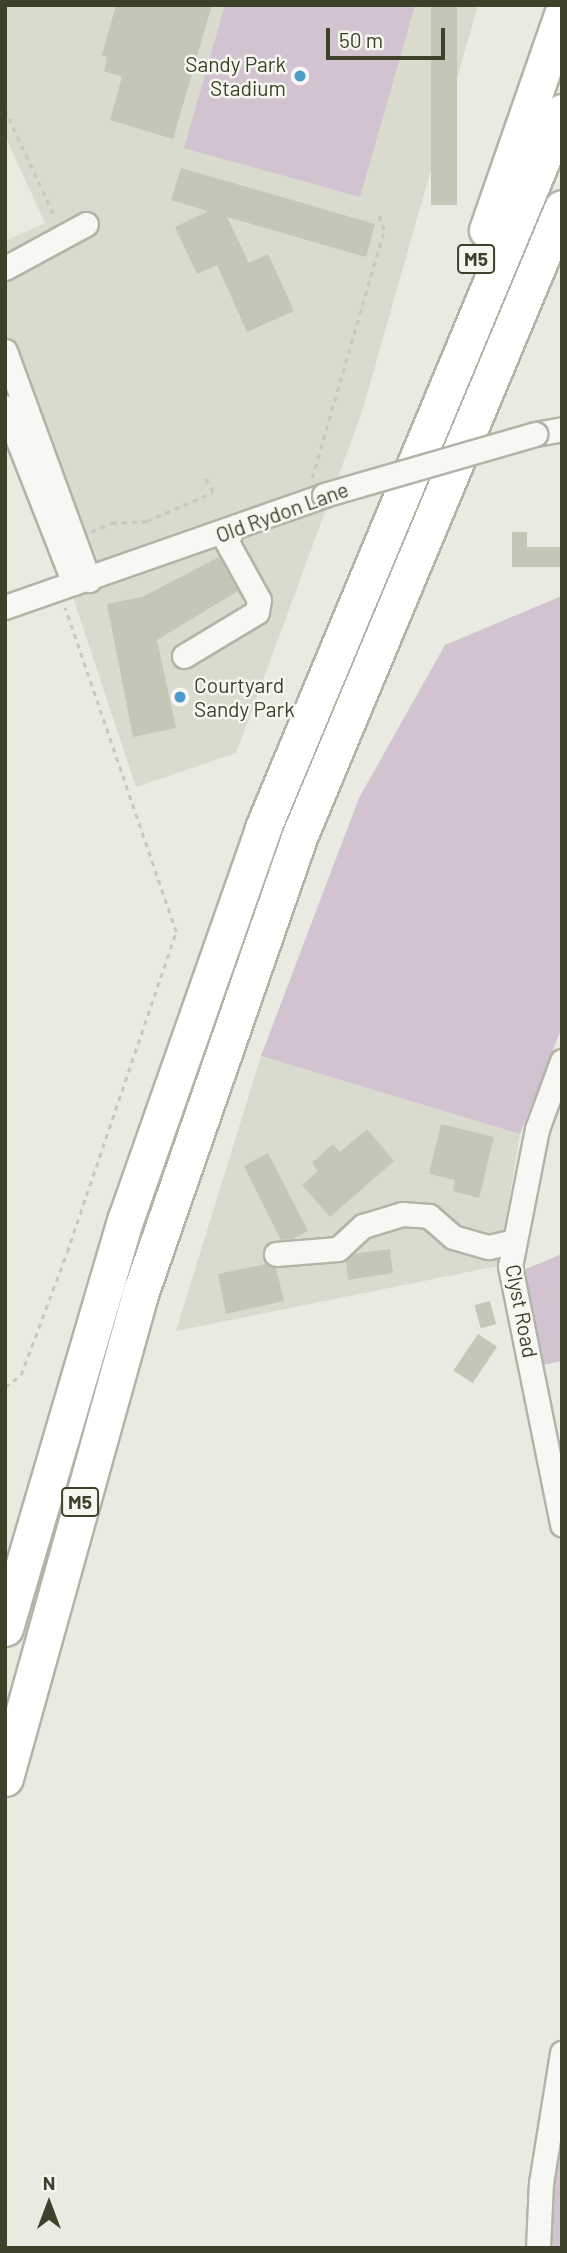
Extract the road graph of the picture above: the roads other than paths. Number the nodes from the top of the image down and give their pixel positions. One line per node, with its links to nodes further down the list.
1 (562, 15): 10 (highway, M5)
2 (562, 112): 10 (highway, M5)
3 (562, 208): 11 (highway, M5)
4 (86, 224): 6 (street)
5 (562, 263): 11 (highway, M5)
6 (5, 268)
7 (5, 351): 13 (street)
8 (5, 407): 13 (street)
9 (562, 429): 12 (street, Old Rydon Lane, bridge)
10 (395, 504): 20 (highway, M5)
11 (436, 505): 21 (highway, M5)
12 (231, 531): 13 (street, Old Rydon Lane); 15 (street)
13 (67, 587): 14 (street, Old Rydon Lane)
14 (5, 607)
15 (184, 656)
16 (562, 1061): 17 (street, Clyst Road)
17 (512, 1242): 18 (street); 19 (street, Clyst Road)
18 (276, 1254)
19 (562, 1525)
20 (5, 1628)
21 (5, 1778)
22 (562, 2053): 23 (street)
23 (538, 2248)

